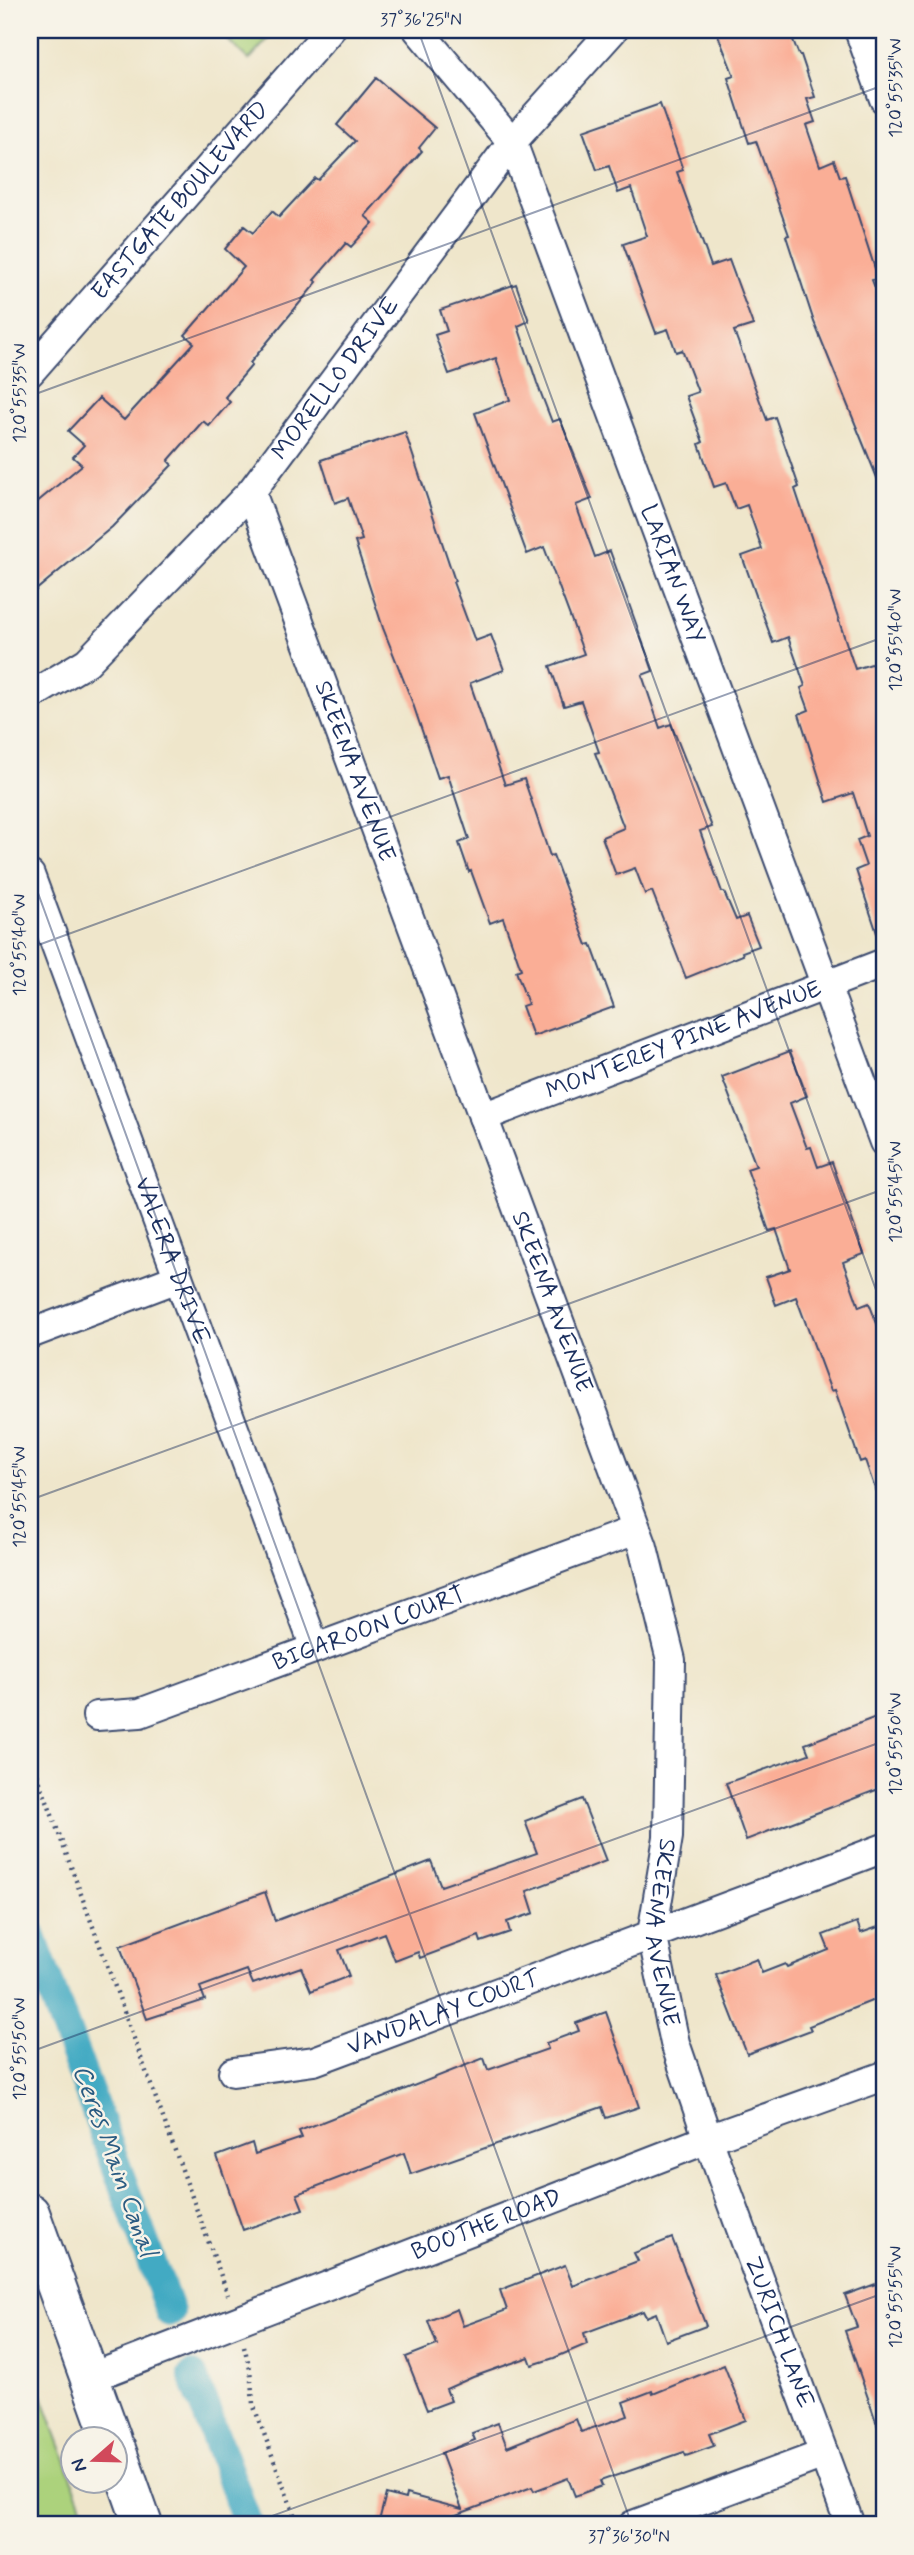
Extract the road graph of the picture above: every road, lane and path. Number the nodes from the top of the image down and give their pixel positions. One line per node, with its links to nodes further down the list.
1 (330, 30): 7 (street, EASTGATE BOULEVARD)
2 (418, 30): 6 (street, LARIAN WAY)
3 (613, 30): 6 (street, MORELLO DRIVE)
4 (859, 30): 5 (street)
5 (884, 99)
6 (512, 142): 8 (street, MORELLO DRIVE); 13 (street, LARIAN WAY)
7 (30, 372)
8 (251, 492): 9 (street, MORELLO DRIVE); 14 (street, SKEENA AVENUE)
9 (30, 695)
10 (30, 875): 11 (street, VALERA DRIVE)
11 (38, 924): 16 (street, VALERA DRIVE)
12 (884, 963): 13 (street, MONTEREY PINE AVENUE)
13 (827, 985): 14 (street, MONTEREY PINE AVENUE); 15 (street, LARIAN WAY)
14 (483, 1117): 18 (street, SKEENA AVENUE)
15 (884, 1142)
16 (178, 1278): 17 (street); 19 (street, VALERA DRIVE)
17 (30, 1334)
18 (636, 1530): 19 (street, BIGAROON COURT); 23 (street, SKEENA AVENUE)
19 (315, 1648): 20 (street, BIGAROON COURT)
20 (97, 1716)
21 (30, 1755): 28 (path)
22 (884, 1848): 23 (street, VANDALAY COURT)
23 (652, 1934): 24 (street, VANDALAY COURT); 26 (street, SKEENA AVENUE)
24 (233, 2072)
25 (884, 2076): 26 (street, BOOTHE ROAD)
26 (708, 2140): 28 (street, BOOTHE ROAD); 31 (street, ZURICH LANE)
27 (30, 2213): 29 (main road)
28 (238, 2322): 29 (street, BOOTHE ROAD); 34 (path)
29 (90, 2378): 30 (main road)
30 (107, 2426)
31 (824, 2454): 35 (street); 36 (street, ZURICH LANE)
32 (130, 2488): 33 (main road)
33 (143, 2525)
34 (298, 2525)
35 (633, 2525)
36 (850, 2525)

